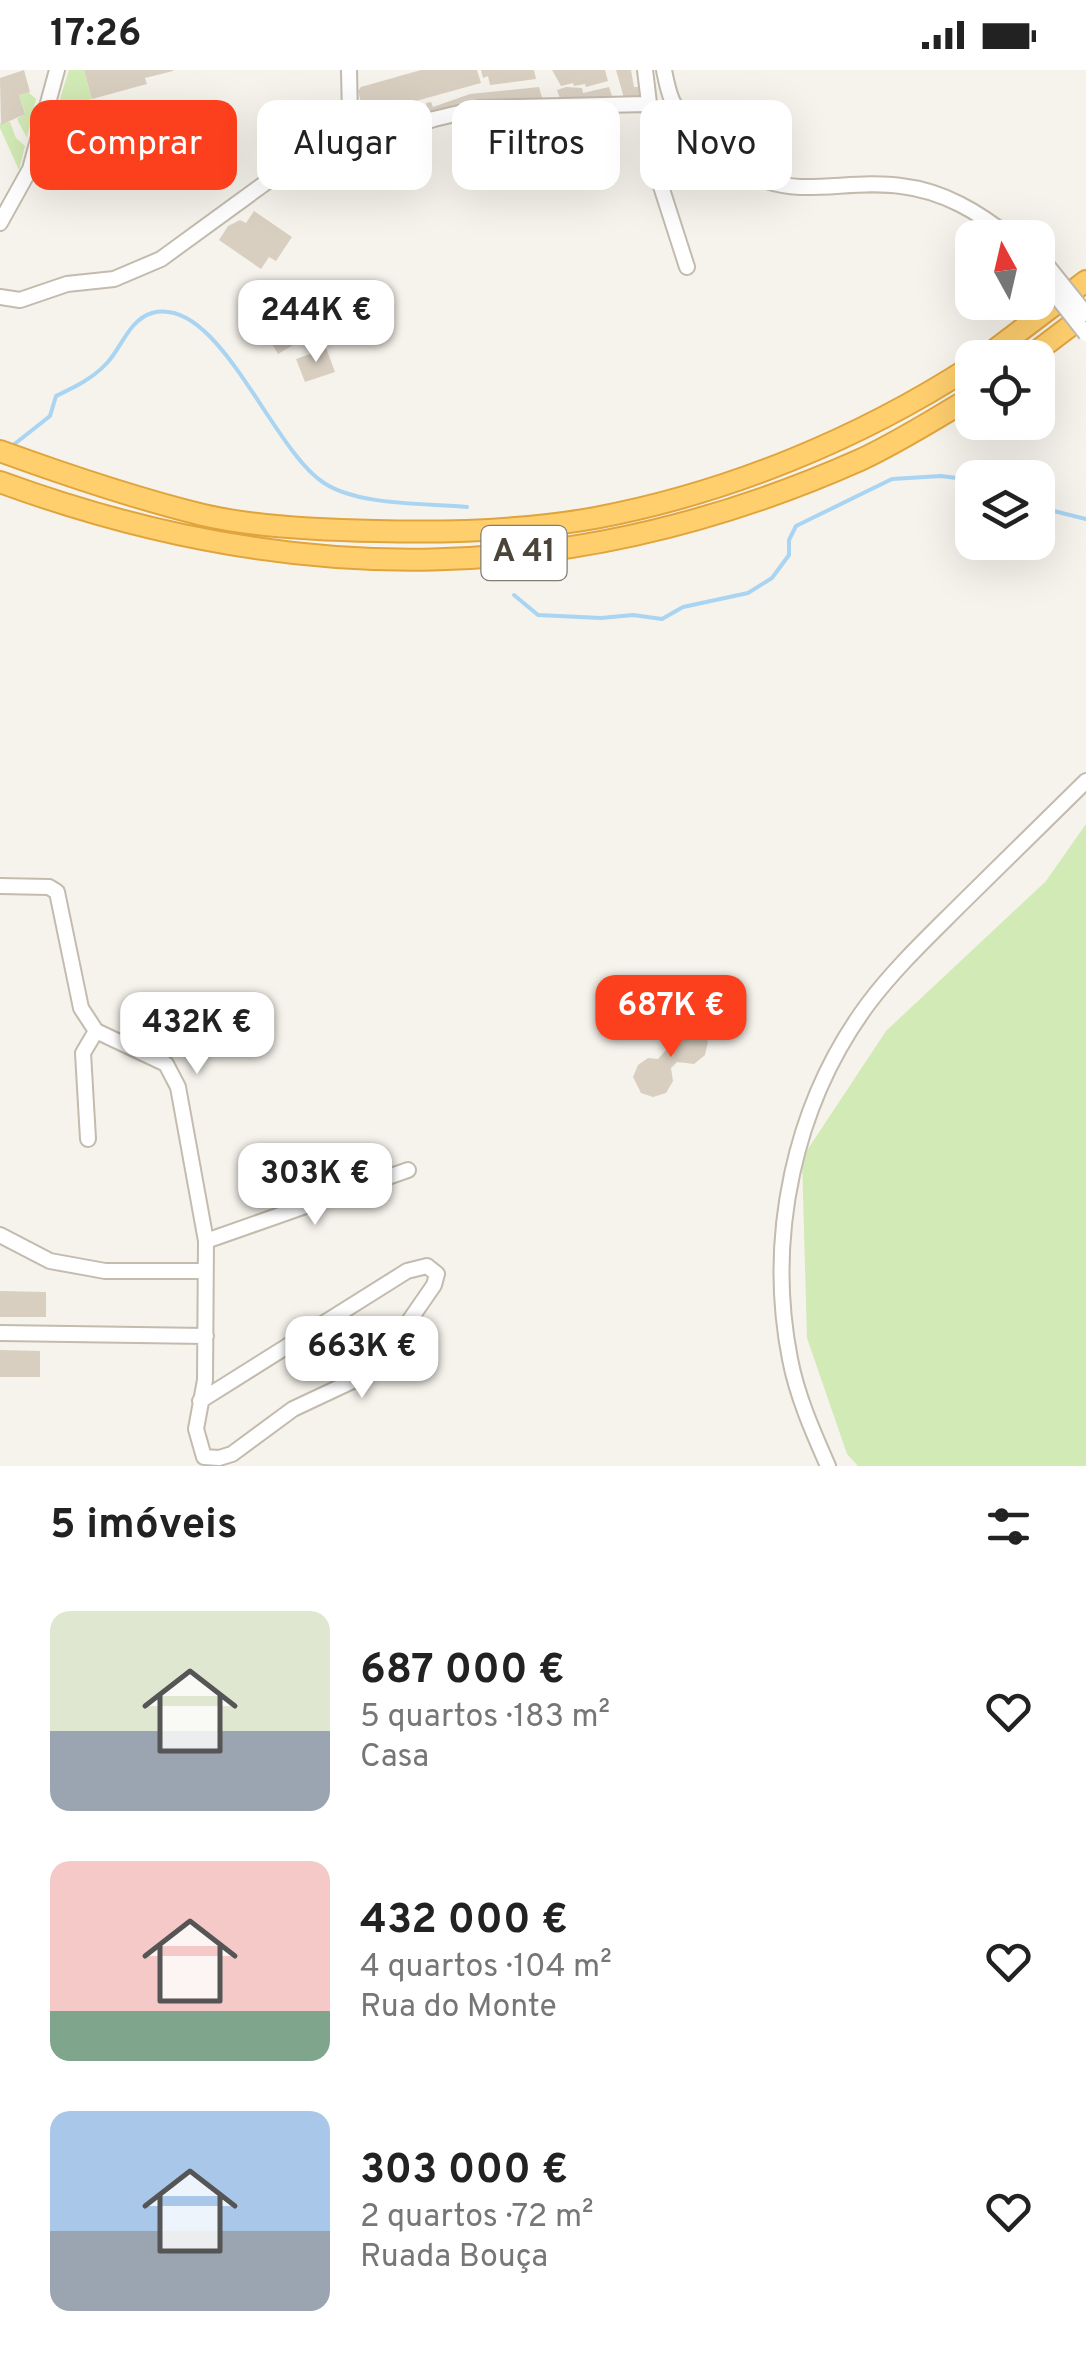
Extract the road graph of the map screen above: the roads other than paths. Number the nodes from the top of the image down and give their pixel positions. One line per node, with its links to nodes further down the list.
1 (58, 70): 12 (street)
2 (350, 70): 5 (street)
3 (646, 70): 6 (street)
4 (664, 70): 11 (street)
5 (349, 100)
6 (648, 100)
7 (640, 104): 8 (street)
8 (432, 120)
9 (257, 189): 17 (street)
10 (662, 190): 13 (street)
11 (988, 220)
12 (0, 223)
13 (687, 266)
14 (1055, 275): 18 (street, bridge)
15 (1086, 282): 20 (highway)
16 (1055, 295): 19 (street, bridge)
17 (0, 297)
18 (1086, 314): 21 (highway)
19 (1086, 334)
20 (1008, 340)
21 (1052, 340)
22 (955, 376): 24 (highway, A 41)
23 (955, 407): 25 (highway, A 41)
24 (0, 451)
25 (0, 482)
26 (1086, 781): 38 (street)
27 (0, 886): 28 (street)
28 (96, 1031): 29 (street); 32 (street)
29 (88, 1139)
30 (408, 1170): 32 (street)
31 (0, 1236): 33 (street)
32 (206, 1241): 33 (street)
33 (205, 1272): 35 (street)
34 (0, 1332): 35 (street)
35 (206, 1336): 36 (street)
36 (200, 1401): 37 (street); 37 (street)
37 (201, 1462)
38 (828, 1466)

